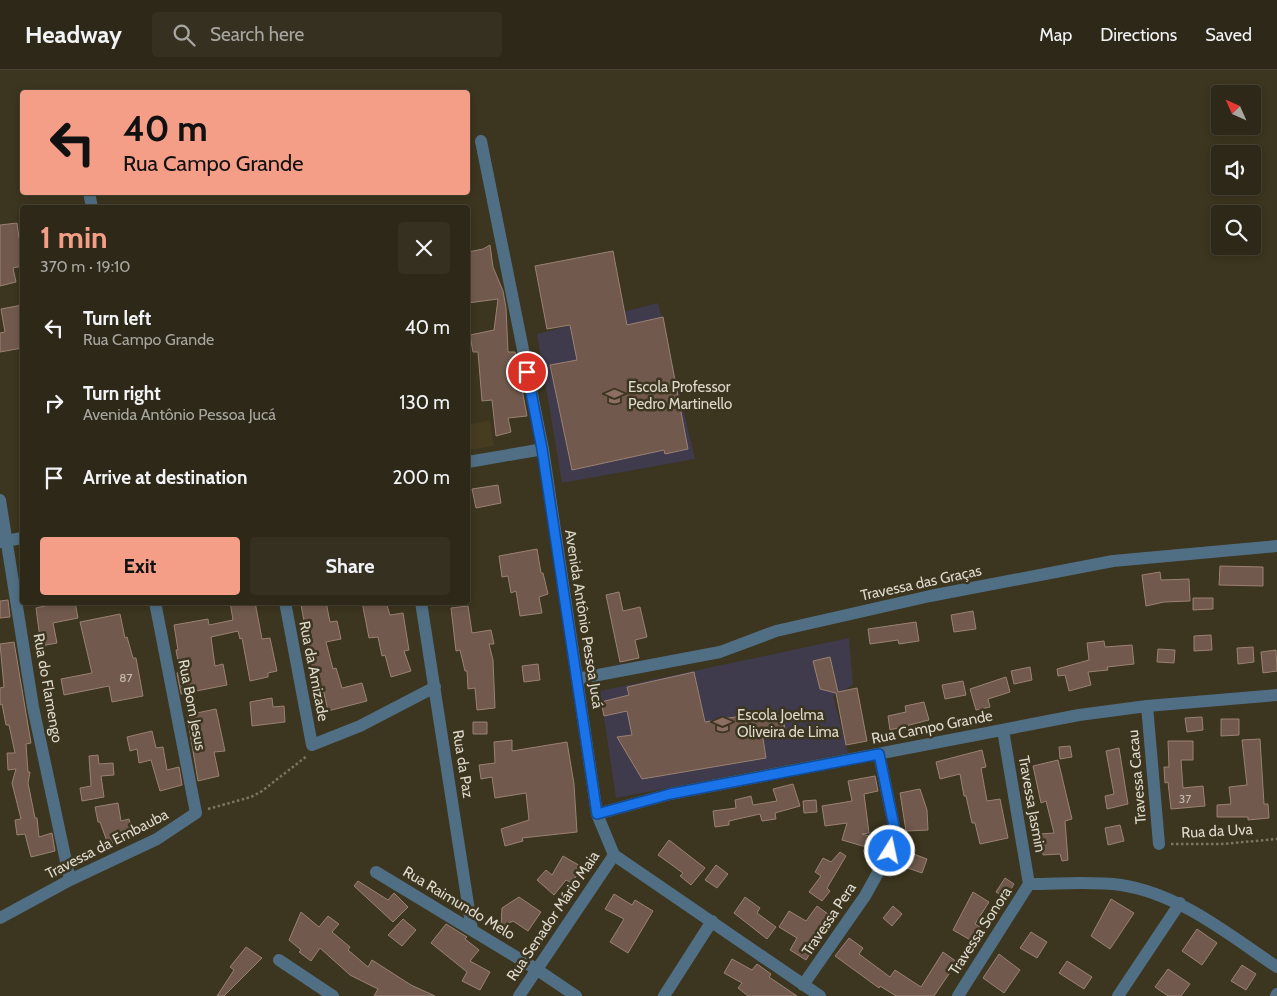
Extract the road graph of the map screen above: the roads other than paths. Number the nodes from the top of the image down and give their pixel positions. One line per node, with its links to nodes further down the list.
1 (482, 141): 2 (street, Avenida Antônio Pessoa Jucá)
2 (542, 449): 3 (street); 11 (street, Avenida Antônio Pessoa Jucá)
3 (470, 462)
4 (0, 500): 6 (street, Rua do Flamengo)
5 (20, 538): 6 (street)
6 (4, 541): 22 (street, Rua do Flamengo)
7 (1277, 546): 11 (street, Travessa das Graças)
8 (156, 605): 17 (street, Rua Bom Jesus)
9 (286, 605): 12 (street, Rua da Amizade)
10 (421, 605): 12 (street, Rua da Paz)
11 (577, 679): 18 (street, Avenida Antônio Pessoa Jucá)
12 (434, 687): 27 (street, Rua da Paz)
13 (1277, 696): 14 (street, Rua Campo Grande)
14 (1147, 706): 15 (street, Rua Campo Grande); 19 (street, Travessa Cacau)
15 (1003, 730): 16 (street, Rua Campo Grande); 23 (street, Travessa Jasmin)
16 (879, 754): 18 (street, Rua Campo Grande); 31 (street, Travessa Pera)
17 (196, 813): 22 (street, Travessa da Embauba)
18 (597, 814): 20 (street, Avenida Antônio Pessoa Jucá)
19 (1159, 844)
20 (614, 855): 26 (street); 30 (street, Rua Senador Mário Maia)
21 (376, 872): 27 (street, Rua Raimundo Melo)
22 (70, 880): 25 (street, Travessa da Embauba)
23 (1029, 884): 24 (street); 37 (street, Travessa Sonora)
24 (1180, 903): 29 (street); 38 (street)
25 (0, 918)
26 (712, 921): 31 (street); 35 (street)
27 (472, 930): 30 (street, Rua Raimundo Melo)
28 (279, 960): 32 (street)
29 (1277, 967)
30 (536, 969): 33 (street, Rua Senador Mário Maia); 34 (street, Rua Raimundo Melo)
31 (803, 985): 36 (street)
32 (333, 996)
33 (519, 996)
34 (576, 996)
35 (664, 996)
36 (820, 996)
37 (958, 996)
38 (1118, 996)

